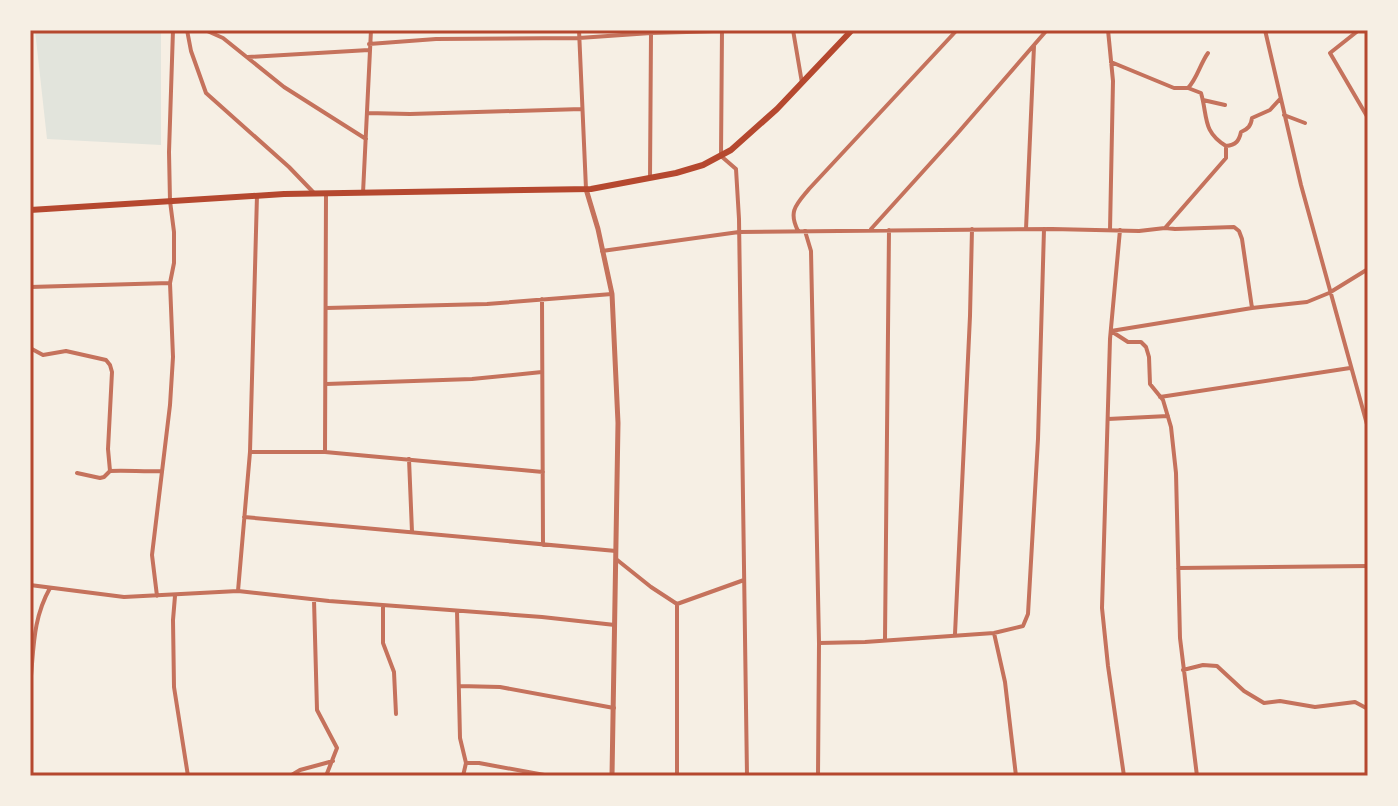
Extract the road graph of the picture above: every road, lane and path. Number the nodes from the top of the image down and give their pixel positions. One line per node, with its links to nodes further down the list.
1 (173, 30): 40 (street)
2 (187, 30): 38 (street)
3 (205, 30): 19 (street)
4 (371, 30): 17 (street)
5 (579, 30): 15 (street)
6 (793, 30): 21 (street)
7 (852, 30): 21 (main road)
8 (957, 30): 50 (street)
9 (1047, 30): 16 (street)
10 (1108, 30): 20 (street)
11 (1265, 30): 23 (street)
12 (1359, 30): 29 (street)
13 (722, 31): 14 (street); 33 (street)
14 (651, 33): 15 (street); 34 (street)
15 (579, 38): 17 (street); 26 (street)
16 (1034, 44): 44 (street); 46 (street)
17 (369, 47): 19 (street); 27 (street)
18 (1208, 53): 22 (street)
19 (247, 57): 31 (street)
20 (1111, 62): 22 (street); 48 (street)
21 (802, 83): 33 (main road)
22 (1188, 88): 24 (street)
23 (1280, 99): 28 (street); 32 (street)
24 (1203, 100): 25 (street); 32 (street)
25 (1225, 105)
26 (582, 109): 27 (street); 35 (street)
27 (367, 113): 31 (street)
28 (1284, 115): 30 (street); 57 (street)
29 (1368, 117)
30 (1305, 123)
31 (366, 139): 37 (street)
32 (1226, 146): 42 (street)
33 (721, 156): 34 (main road); 52 (street)
34 (650, 178): 35 (main road)
35 (586, 189): 37 (main road); 53 (street)
36 (326, 193): 37 (main road); 38 (main road); 60 (street)
37 (363, 193)
38 (314, 194): 39 (main road)
39 (257, 195): 40 (main road); 71 (street)
40 (170, 201): 41 (main road); 55 (street)
41 (30, 210)
42 (1165, 228): 49 (street); 61 (street)
43 (972, 229): 44 (street); 47 (street); 97 (street)
44 (1026, 229): 45 (street)
45 (1044, 229): 48 (street); 96 (street)
46 (869, 230): 47 (street); 51 (street)
47 (889, 230): 98 (street)
48 (1110, 230): 49 (street)
49 (1120, 230): 62 (street)
50 (798, 231): 51 (street); 52 (street)
51 (805, 231): 99 (street)
52 (739, 232): 53 (street); 85 (street)
53 (602, 251): 58 (street)
54 (1368, 269): 57 (street)
55 (170, 283): 56 (street); 75 (street)
56 (30, 287)
57 (1329, 293): 61 (street); 64 (street)
58 (612, 294): 59 (street); 81 (street)
59 (542, 299): 60 (street); 65 (street)
60 (326, 308): 66 (street)
61 (1252, 308): 62 (street)
62 (1111, 331): 67 (street); 69 (street)
63 (30, 348): 74 (street)
64 (1350, 368): 67 (street); 70 (street)
65 (542, 372): 66 (street); 76 (street)
66 (326, 384): 72 (street)
67 (1160, 397): 68 (street)
68 (1168, 416): 69 (street); 84 (street)
69 (1108, 419): 118 (street)
70 (1368, 428)
71 (250, 452): 72 (street); 78 (street)
72 (325, 452): 73 (street)
73 (409, 459): 76 (street); 79 (street)
74 (110, 471): 75 (street); 77 (street)
75 (162, 471): 90 (street)
76 (543, 472): 80 (street)
77 (77, 473)
78 (244, 517): 79 (street); 88 (street)
79 (412, 533): 80 (street)
80 (543, 545): 81 (street)
81 (616, 551): 82 (street)
82 (616, 559): 92 (street); 95 (street)
83 (1368, 566): 84 (street)
84 (1178, 568): 100 (street)
85 (744, 580): 92 (street); 115 (street)
86 (30, 585): 87 (street)
87 (50, 588): 90 (street); 101 (street)
88 (238, 591): 89 (street); 91 (street)
89 (175, 595): 90 (street); 108 (street)
90 (157, 596)
91 (314, 600): 93 (street); 106 (street)
92 (677, 604): 114 (street)
93 (383, 606): 94 (street); 105 (street)
94 (457, 611): 95 (street); 102 (street)
95 (615, 625): 103 (street)
96 (994, 633): 97 (street); 117 (street)
97 (955, 635): 98 (street)
98 (885, 641): 99 (street)
99 (819, 643): 116 (street)
100 (1183, 670): 104 (street); 119 (street)
101 (30, 686)
102 (459, 686): 103 (street); 107 (street)
103 (614, 708): 113 (street)
104 (1368, 709)
105 (396, 714)
106 (333, 761): 109 (street); 110 (street)
107 (466, 763): 111 (street); 112 (street)
108 (188, 776)
109 (290, 776)
110 (326, 776)
111 (463, 776)
112 (550, 776)
113 (612, 776)
114 (677, 776)
115 (747, 776)
116 (818, 776)
117 (1016, 776)
118 (1124, 776)
119 (1197, 776)

